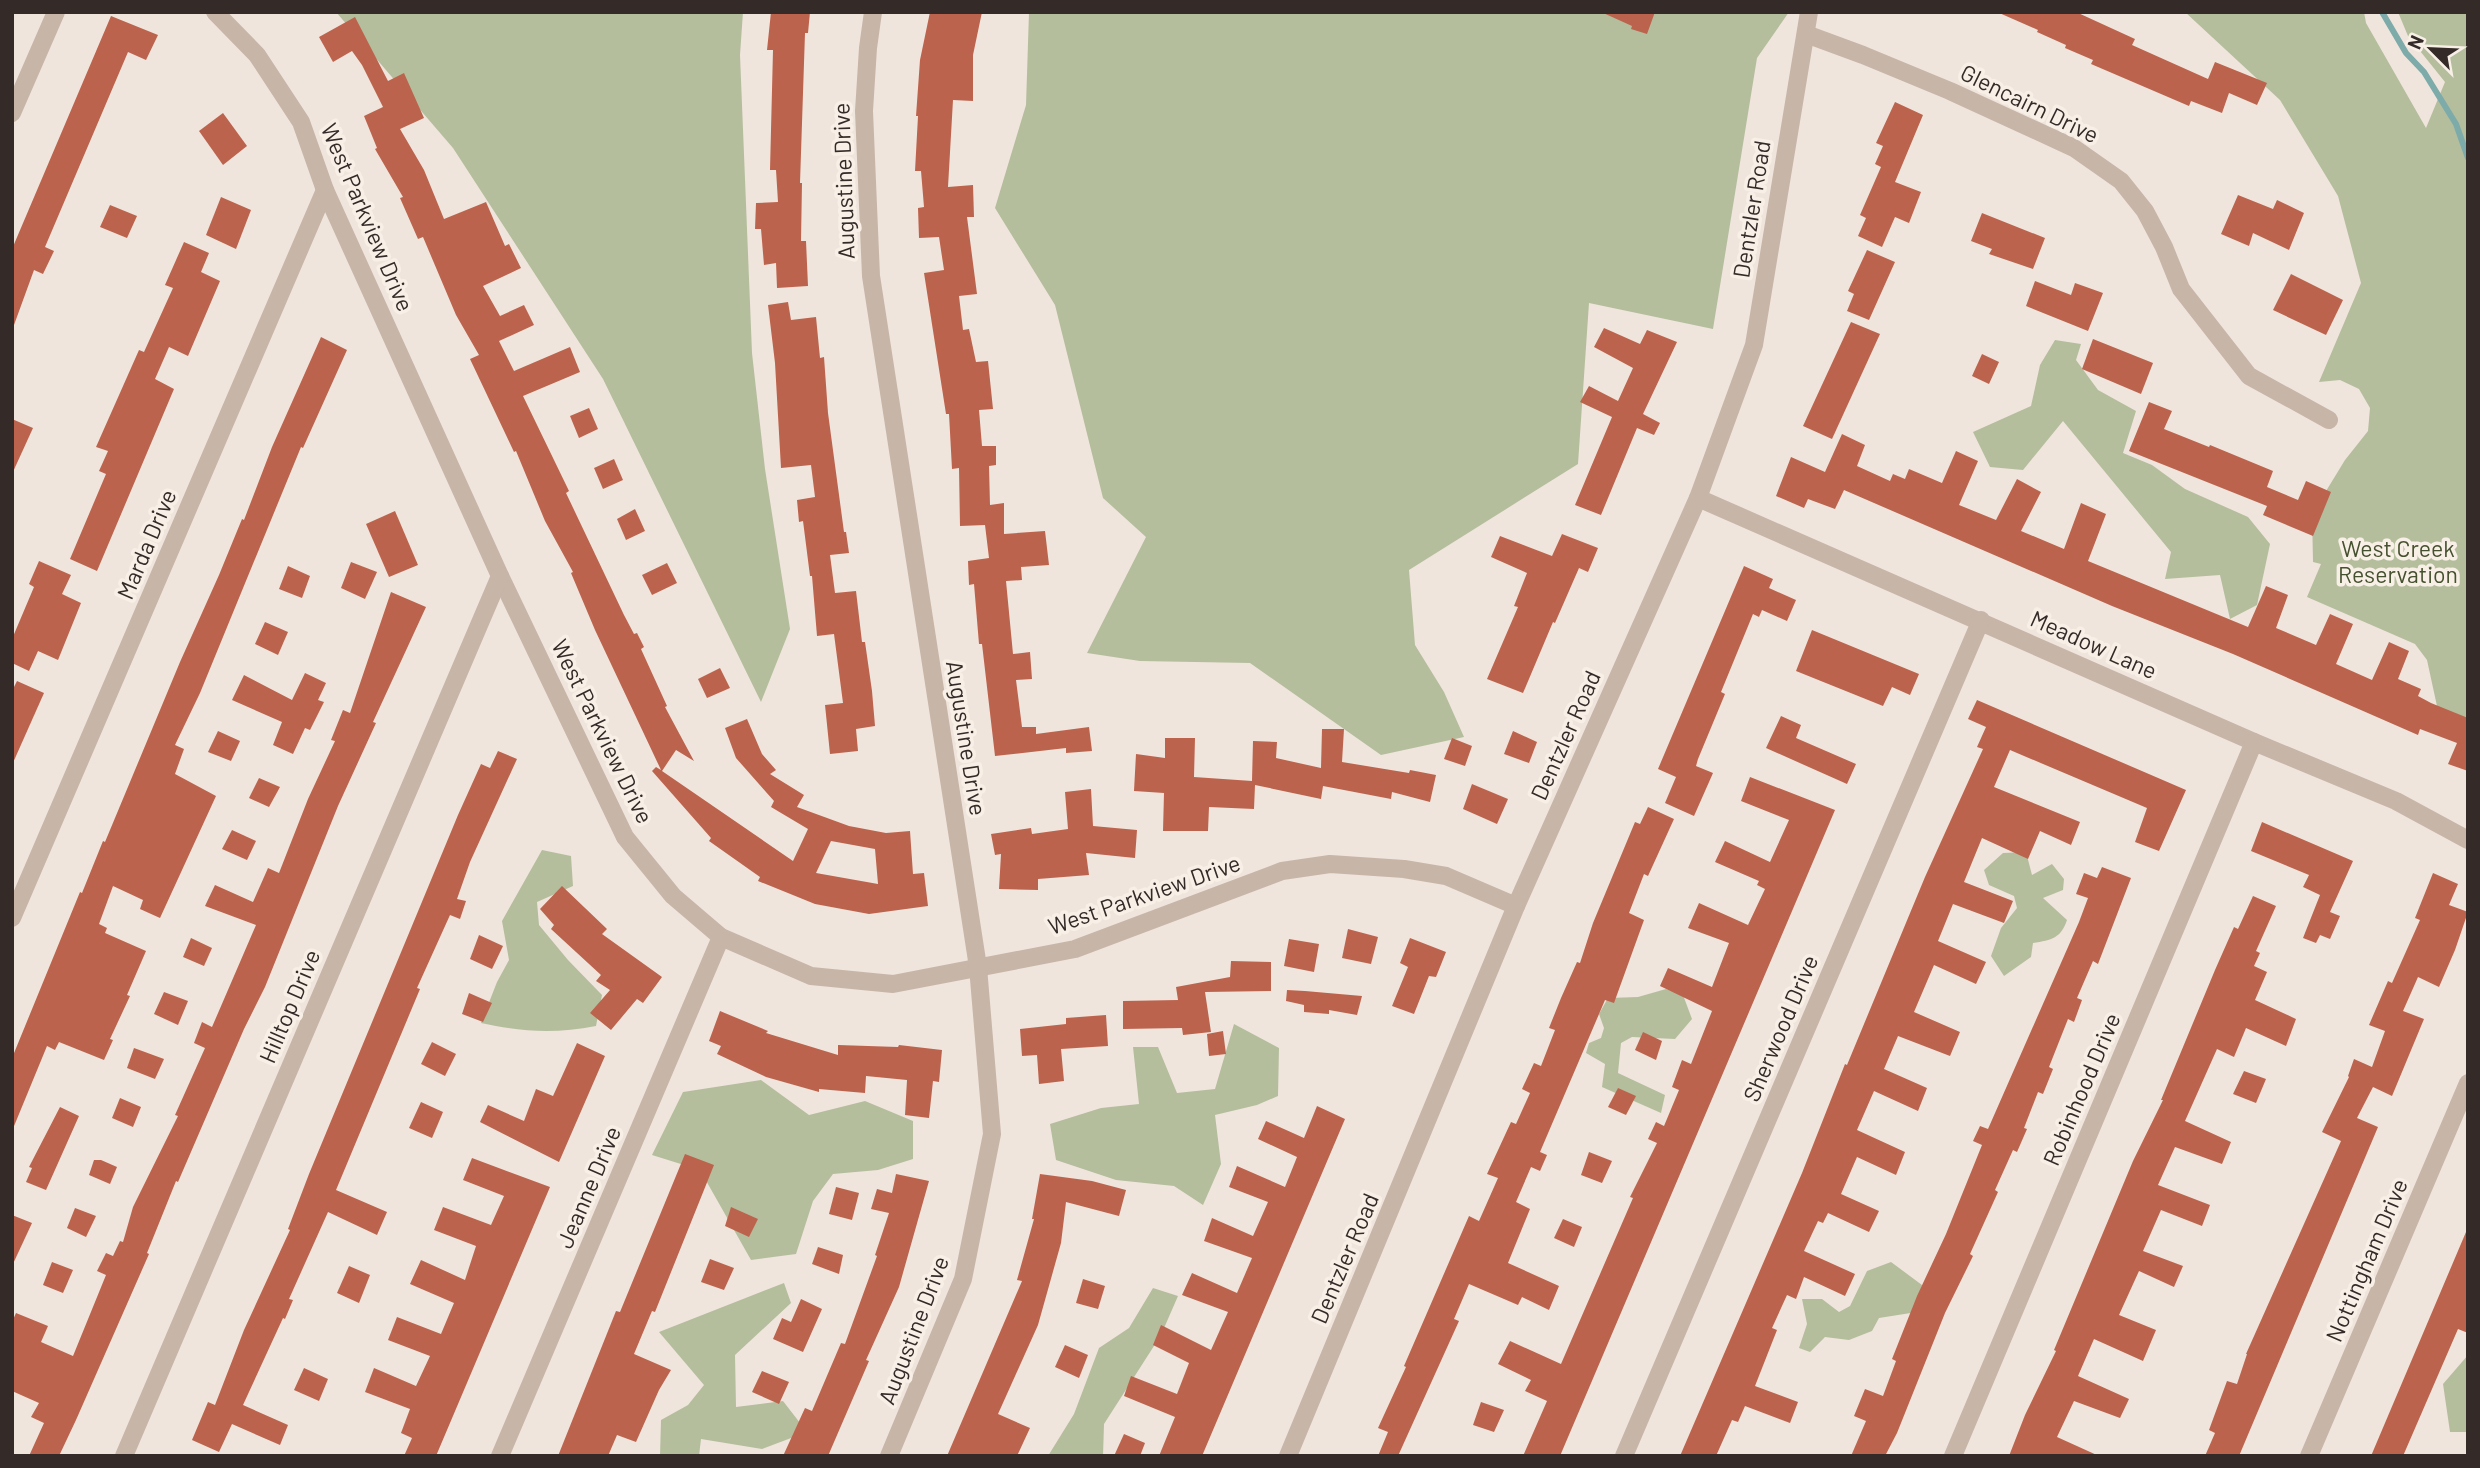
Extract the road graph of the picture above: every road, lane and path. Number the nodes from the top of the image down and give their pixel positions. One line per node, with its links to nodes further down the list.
1 (56, 12): 6 (street)
2 (215, 12): 7 (street, West Parkview Drive)
3 (873, 12): 17 (street, Augustine Drive)
4 (1809, 12): 5 (street, Dentzler Road)
5 (1806, 34): 8 (street, Glencairn Drive); 9 (street, Dentzler Road)
6 (12, 113)
7 (325, 190): 10 (street, West Parkview Drive); 15 (street, Marda Drive)
8 (2329, 420)
9 (1698, 498): 11 (street, Meadow Lane); 14 (street, Dentzler Road)
10 (500, 576): 16 (street, West Parkview Drive); 19 (street, Hilltop Drive)
11 (1981, 620): 12 (street, Meadow Lane); 23 (street, Sherwood Drive)
12 (2254, 742): 13 (street, Meadow Lane); 24 (street, Robinhood Drive)
13 (2468, 840)
14 (1516, 906): 17 (street, West Parkview Drive); 22 (street, Dentzler Road)
15 (12, 918)
16 (721, 937): 17 (street, West Parkview Drive); 20 (street, Jeanne Drive)
17 (978, 967): 21 (street, Augustine Drive)
18 (2468, 1083): 25 (street, Nottingham Drive)
19 (124, 1456)
20 (500, 1456)
21 (889, 1456)
22 (1288, 1456)
23 (1623, 1456)
24 (1953, 1456)
25 (2309, 1456)

